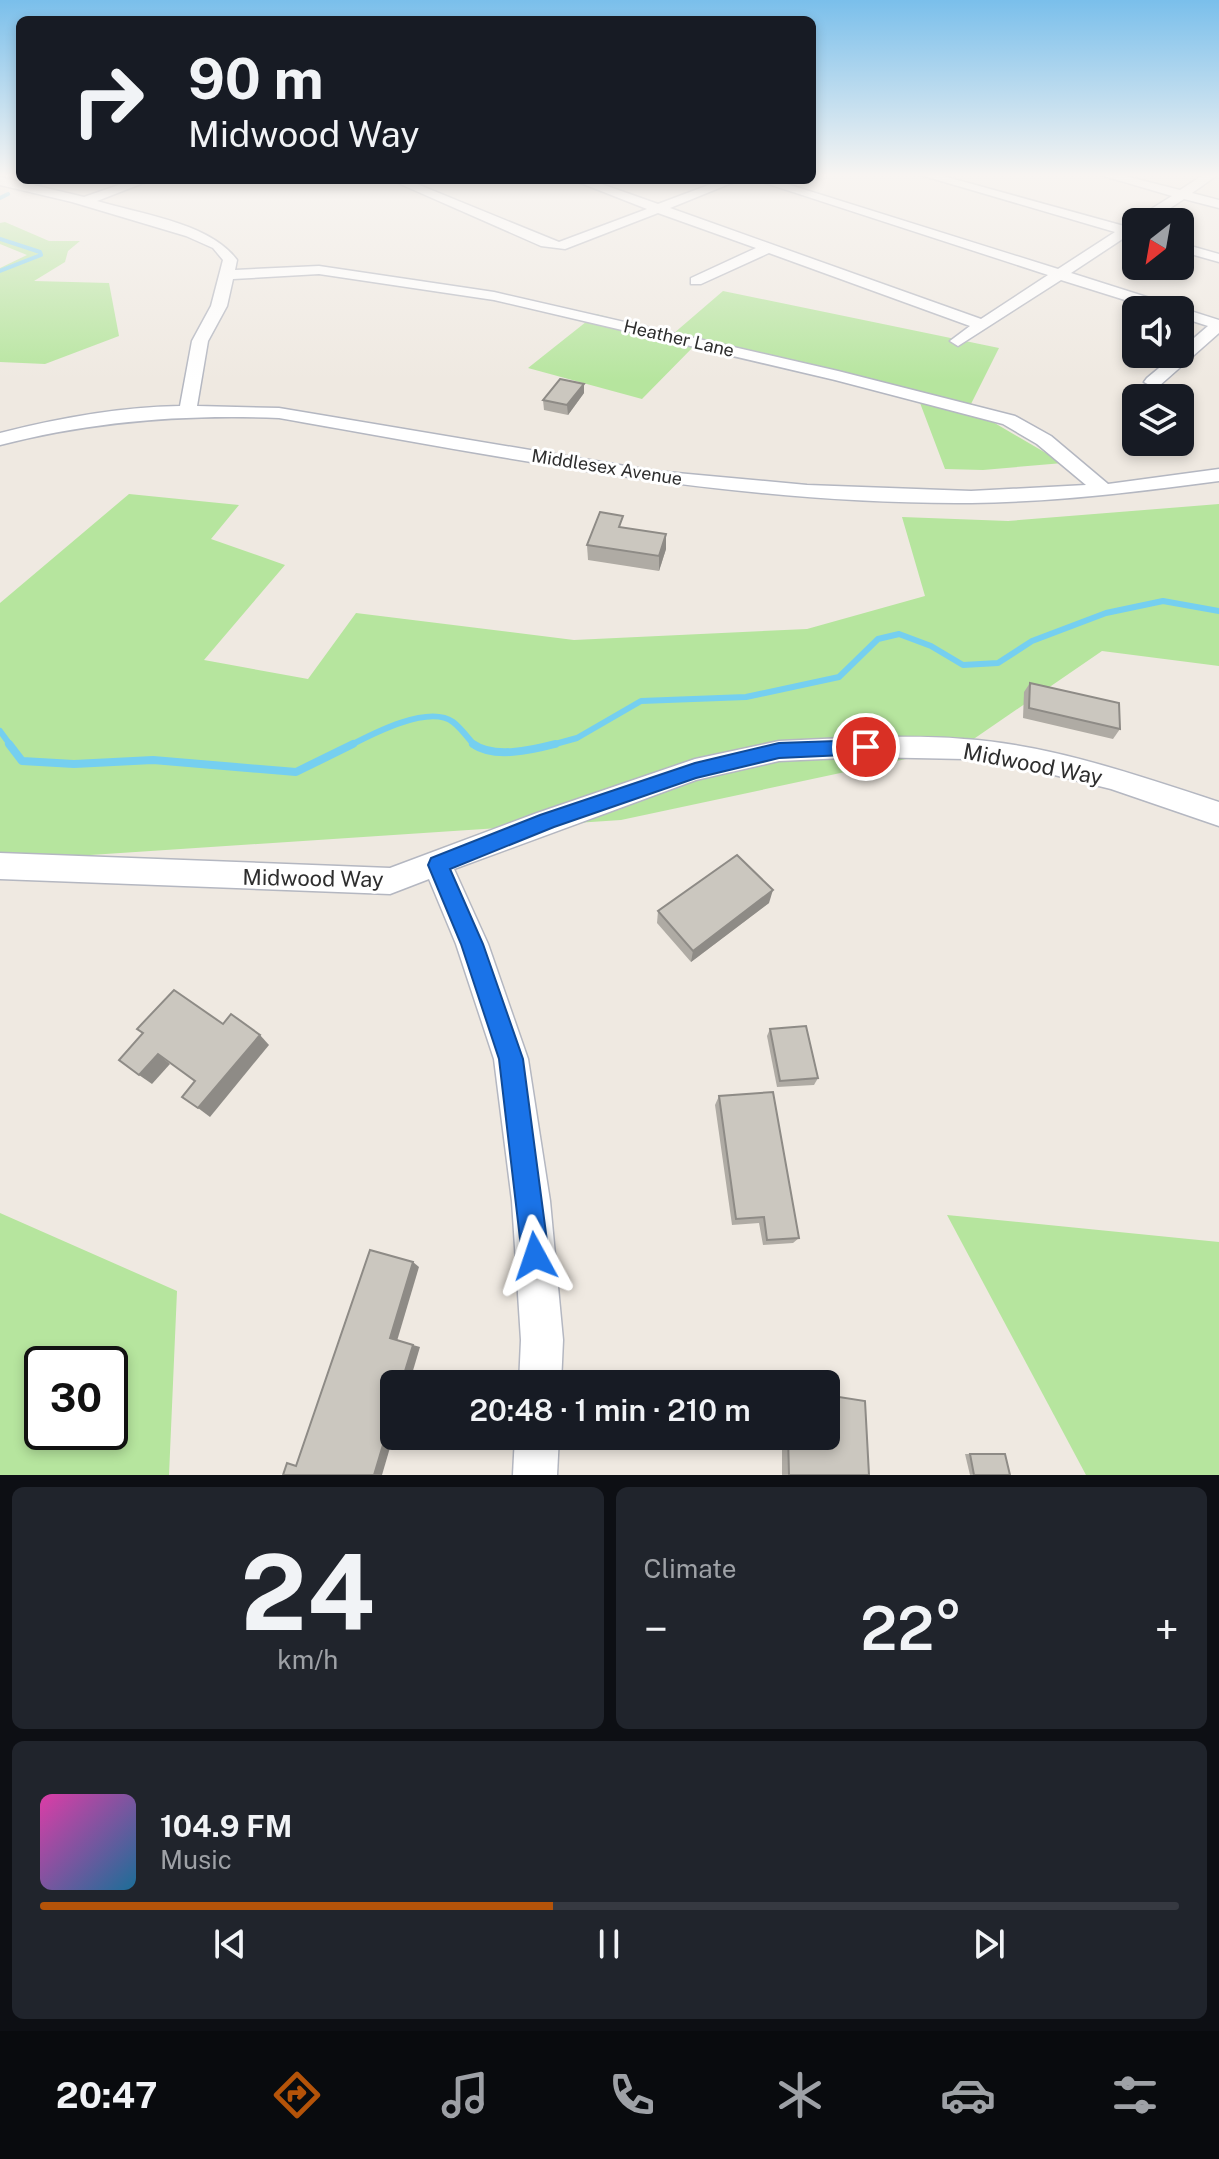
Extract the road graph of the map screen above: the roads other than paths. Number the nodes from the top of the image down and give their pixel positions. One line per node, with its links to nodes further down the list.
1 (213, 243): 10 (street)
2 (546, 243): 3 (street)
3 (569, 243)
4 (754, 243): 7 (street)
5 (959, 243): 11 (street)
6 (1111, 243): 11 (street)
7 (768, 248): 12 (street); 15 (street)
8 (1194, 251): 9 (street)
9 (1219, 258)
10 (228, 275): 19 (street); 22 (street, Heather Lane)
11 (1060, 275): 13 (street); 15 (street)
12 (696, 281)
13 (1127, 296)
14 (1194, 317): 16 (street)
15 (982, 325): 17 (street)
16 (1219, 325): 18 (street)
17 (958, 341)
18 (1153, 382)
19 (188, 409): 20 (street, Middlesex Avenue); 22 (street, Middlesex Avenue)
20 (0, 439)
21 (1219, 475): 22 (street, Middlesex Avenue)
22 (1104, 490)
23 (1219, 814): 24 (street, Midwood Way)
24 (438, 865): 25 (street, Midwood Way); 26 (street)
25 (0, 866)
26 (541, 1370)
27 (536, 1450): 28 (street)
28 (535, 1475)

